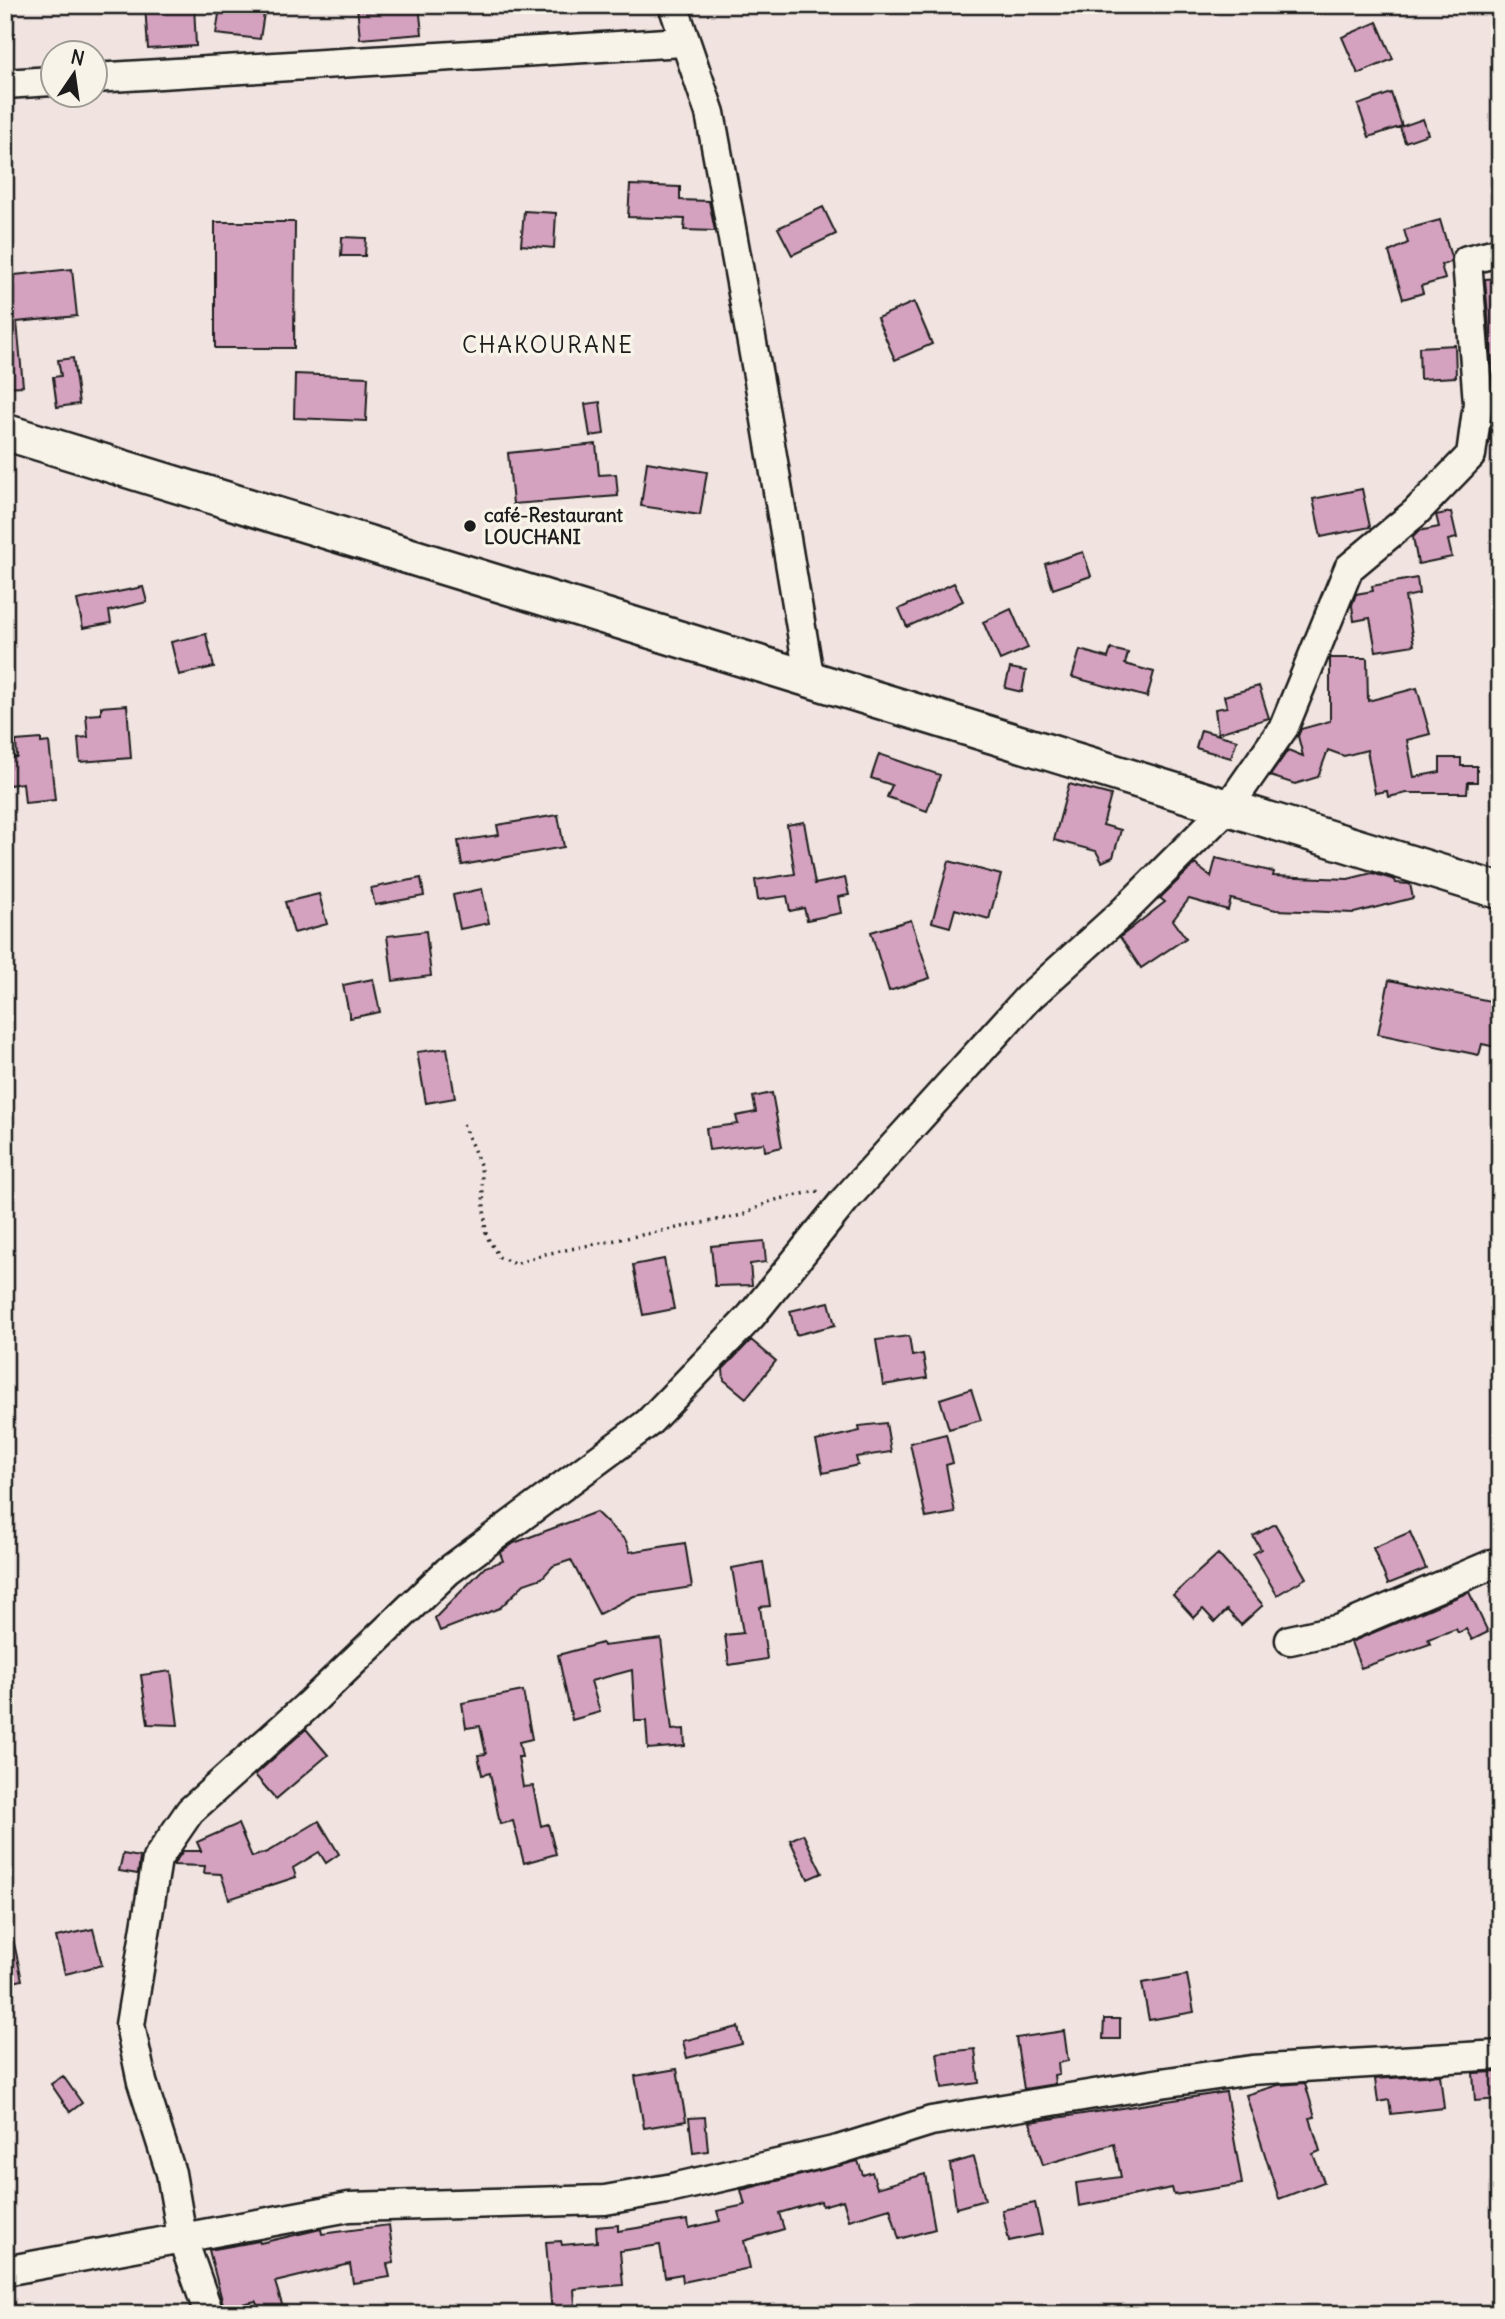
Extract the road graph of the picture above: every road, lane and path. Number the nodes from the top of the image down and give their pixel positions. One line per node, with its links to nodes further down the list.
1 (673, 5): 2 (street)
2 (683, 42): 3 (street); 8 (street)
3 (108, 77)
4 (38, 82): 5 (street)
5 (5, 84)
6 (1500, 252): 9 (street)
7 (5, 432): 8 (main road)
8 (810, 681): 9 (main road)
9 (1229, 806): 10 (main road); 12 (street)
10 (1500, 891)
11 (463, 1124): 12 (path)
12 (844, 1202): 16 (street)
13 (1500, 1561): 14 (street)
14 (1290, 1640)
15 (1500, 2055): 16 (street)
16 (182, 2237): 17 (street); 18 (street)
17 (5, 2271)
18 (209, 2314)

